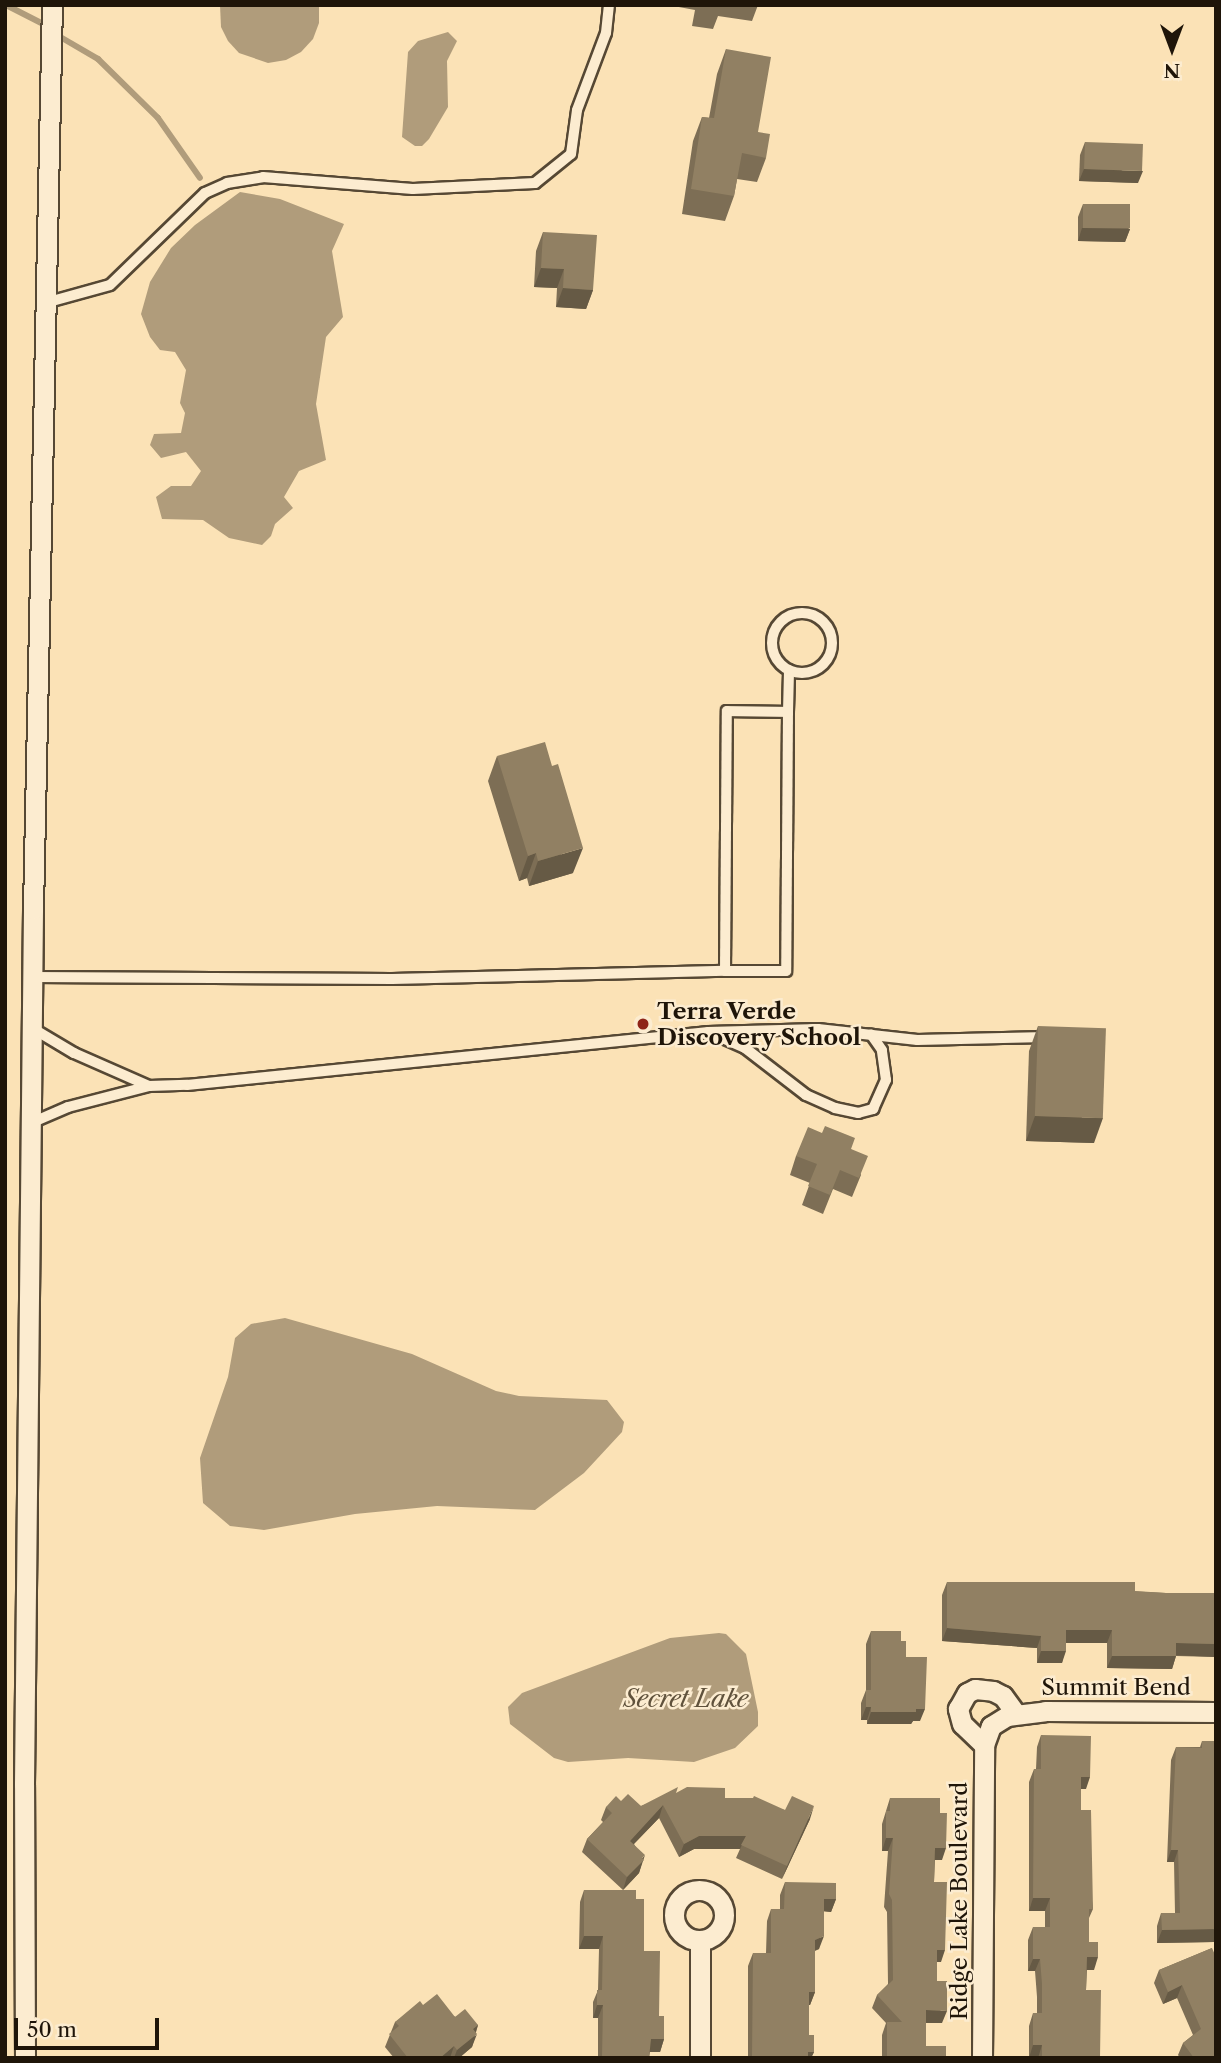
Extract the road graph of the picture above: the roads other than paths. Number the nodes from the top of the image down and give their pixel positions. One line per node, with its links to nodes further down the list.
1 (52, 5): 3 (street)
2 (609, 5): 3 (lane)
3 (45, 303): 7 (street)
4 (789, 670): 4 (lane); 5 (lane)
5 (788, 712): 6 (lane); 6 (lane)
6 (726, 971): 7 (lane)
7 (33, 977): 8 (street)
8 (32, 1028): 12 (lane); 13 (street)
9 (708, 1032): 10 (lane); 10 (lane); 12 (lane)
10 (871, 1034): 11 (lane)
11 (1052, 1037)
12 (149, 1086): 13 (lane)
13 (31, 1123): 18 (street)
14 (1216, 1712): 15 (street, Summit Bend)
15 (1016, 1714): 16 (street, Summit Bend); 16 (street, Summit Bend)
16 (984, 1745): 20 (street, Ridge Lake Boulevard)
17 (700, 1940): 19 (street)
18 (24, 2058)
19 (701, 2058)
20 (982, 2058)

